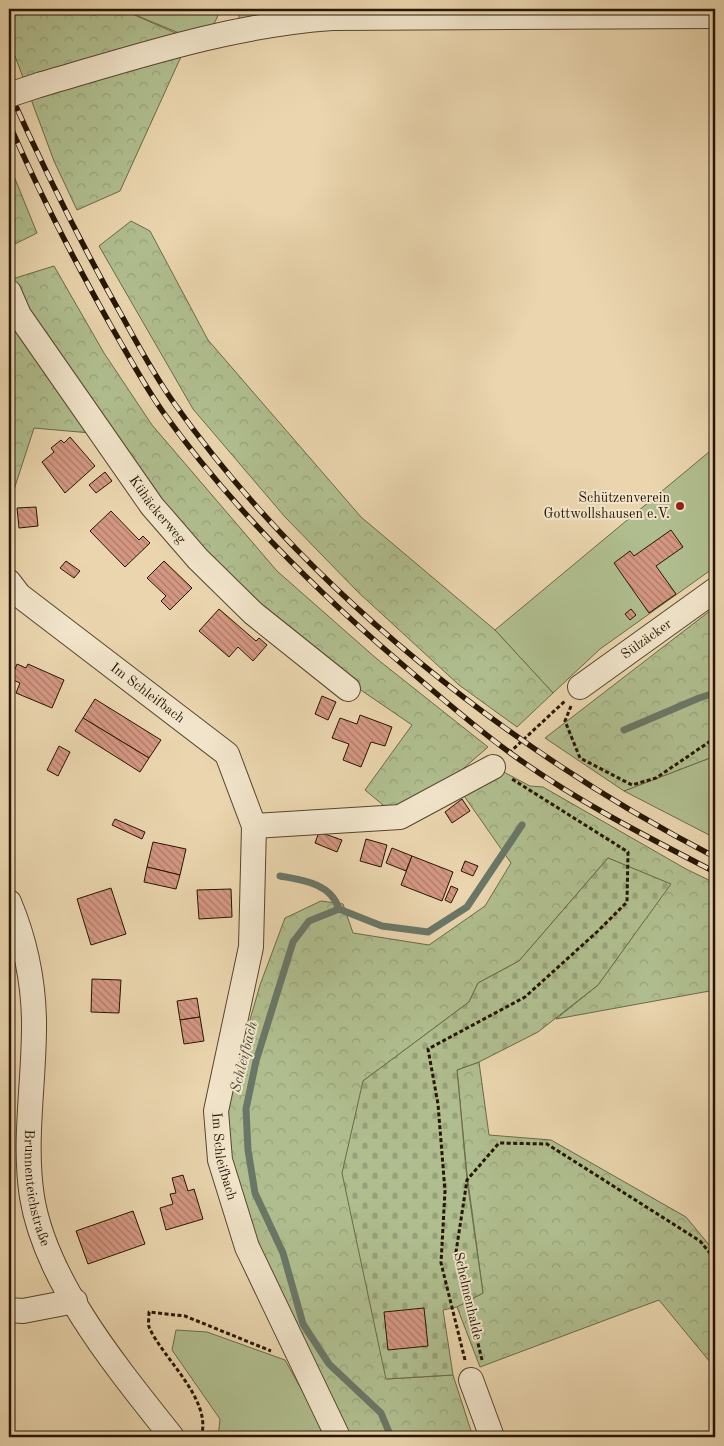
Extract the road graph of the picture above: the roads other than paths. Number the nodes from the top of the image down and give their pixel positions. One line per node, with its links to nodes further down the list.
1 (715, 16): 2 (street, bridge)
2 (9, 95)
3 (9, 292): 7 (street, Kühäckerweg)
4 (9, 582): 9 (street, Im Schleifbach)
5 (715, 590): 6 (street, Sülzäcker)
6 (580, 687)
7 (348, 689)
8 (493, 767): 9 (street)
9 (254, 826): 15 (street, Im Schleifbach)
10 (9, 902): 11 (street, Brunnenteichstraße)
11 (75, 1301): 12 (street); 14 (street, Brunnenteichstraße)
12 (9, 1310)
13 (471, 1380): 16 (street)
14 (172, 1437)
15 (338, 1437)
16 (492, 1437)

